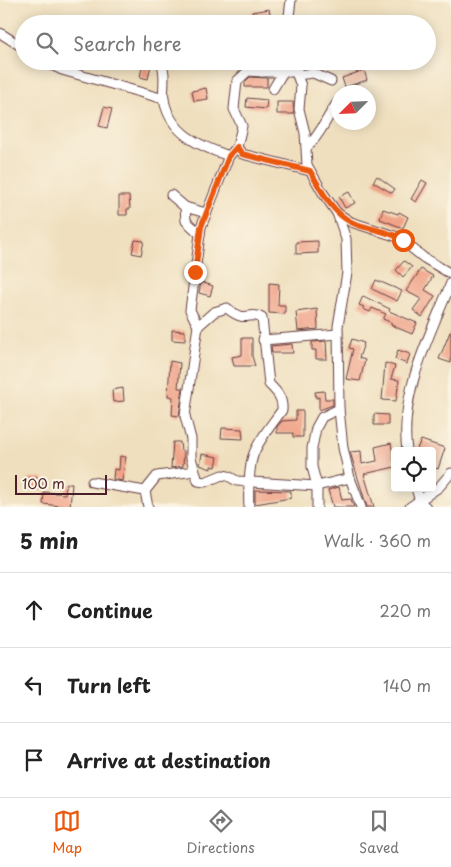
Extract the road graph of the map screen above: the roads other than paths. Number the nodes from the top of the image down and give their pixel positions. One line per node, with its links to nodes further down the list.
1 (291, 0): 2 (street)
2 (289, 15)
3 (0, 33): 4 (street)
4 (15, 42)
5 (62, 70): 13 (street)
6 (164, 70): 13 (street)
7 (297, 70): 10 (street)
8 (262, 72): 9 (street); 15 (street)
9 (282, 72): 10 (street); 12 (street)
10 (297, 74): 11 (street); 16 (street)
11 (331, 81)
12 (272, 89)
13 (164, 99): 17 (street)
14 (331, 111): 16 (street)
15 (237, 147): 17 (street); 18 (street)
16 (307, 147): 18 (street)
17 (229, 156): 21 (street)
18 (310, 171): 22 (street)
19 (171, 195): 20 (street)
20 (185, 207): 21 (street); 25 (street)
21 (206, 213): 25 (street)
22 (337, 213): 23 (street); 24 (street)
23 (351, 222): 24 (street); 26 (street)
24 (342, 228): 29 (street)
25 (200, 234): 28 (street)
26 (451, 274)
27 (451, 283): 32 (street)
28 (198, 326): 30 (street); 33 (street)
29 (338, 334): 30 (street); 31 (street)
30 (264, 340): 37 (street)
31 (339, 409): 35 (street); 38 (street)
32 (407, 447)
33 (195, 471): 37 (street); 39 (street)
34 (451, 473): 41 (street)
35 (350, 478): 38 (street); 45 (street)
36 (92, 482): 39 (street)
37 (249, 482): 38 (street); 43 (street)
38 (317, 486): 44 (street)
39 (145, 490): 42 (street)
40 (416, 492): 41 (street)
41 (417, 506)
42 (148, 507)
43 (249, 507)
44 (318, 507)
45 (361, 507)

